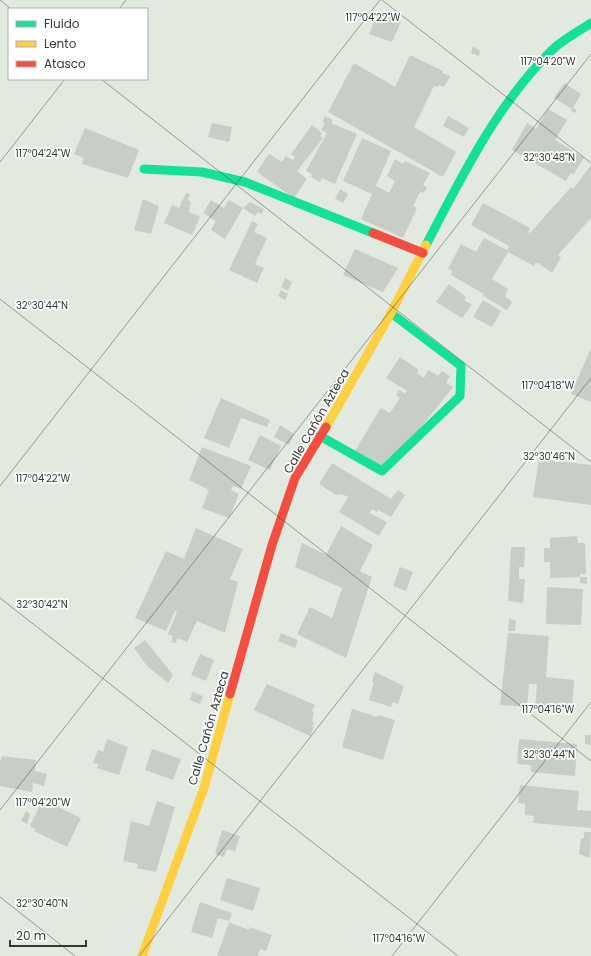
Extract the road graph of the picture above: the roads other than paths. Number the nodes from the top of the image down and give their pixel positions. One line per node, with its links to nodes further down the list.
1 (591, 23): 3 (main road, Calle Cañón Azteca)
2 (144, 168): 3 (main road)
3 (423, 253): 4 (main road, Calle Cañón Azteca)
4 (392, 313): 5 (main road, Calle Cañón Azteca); 5 (main road)
5 (320, 436): 6 (main road, Calle Cañón Azteca)
6 (142, 956)

